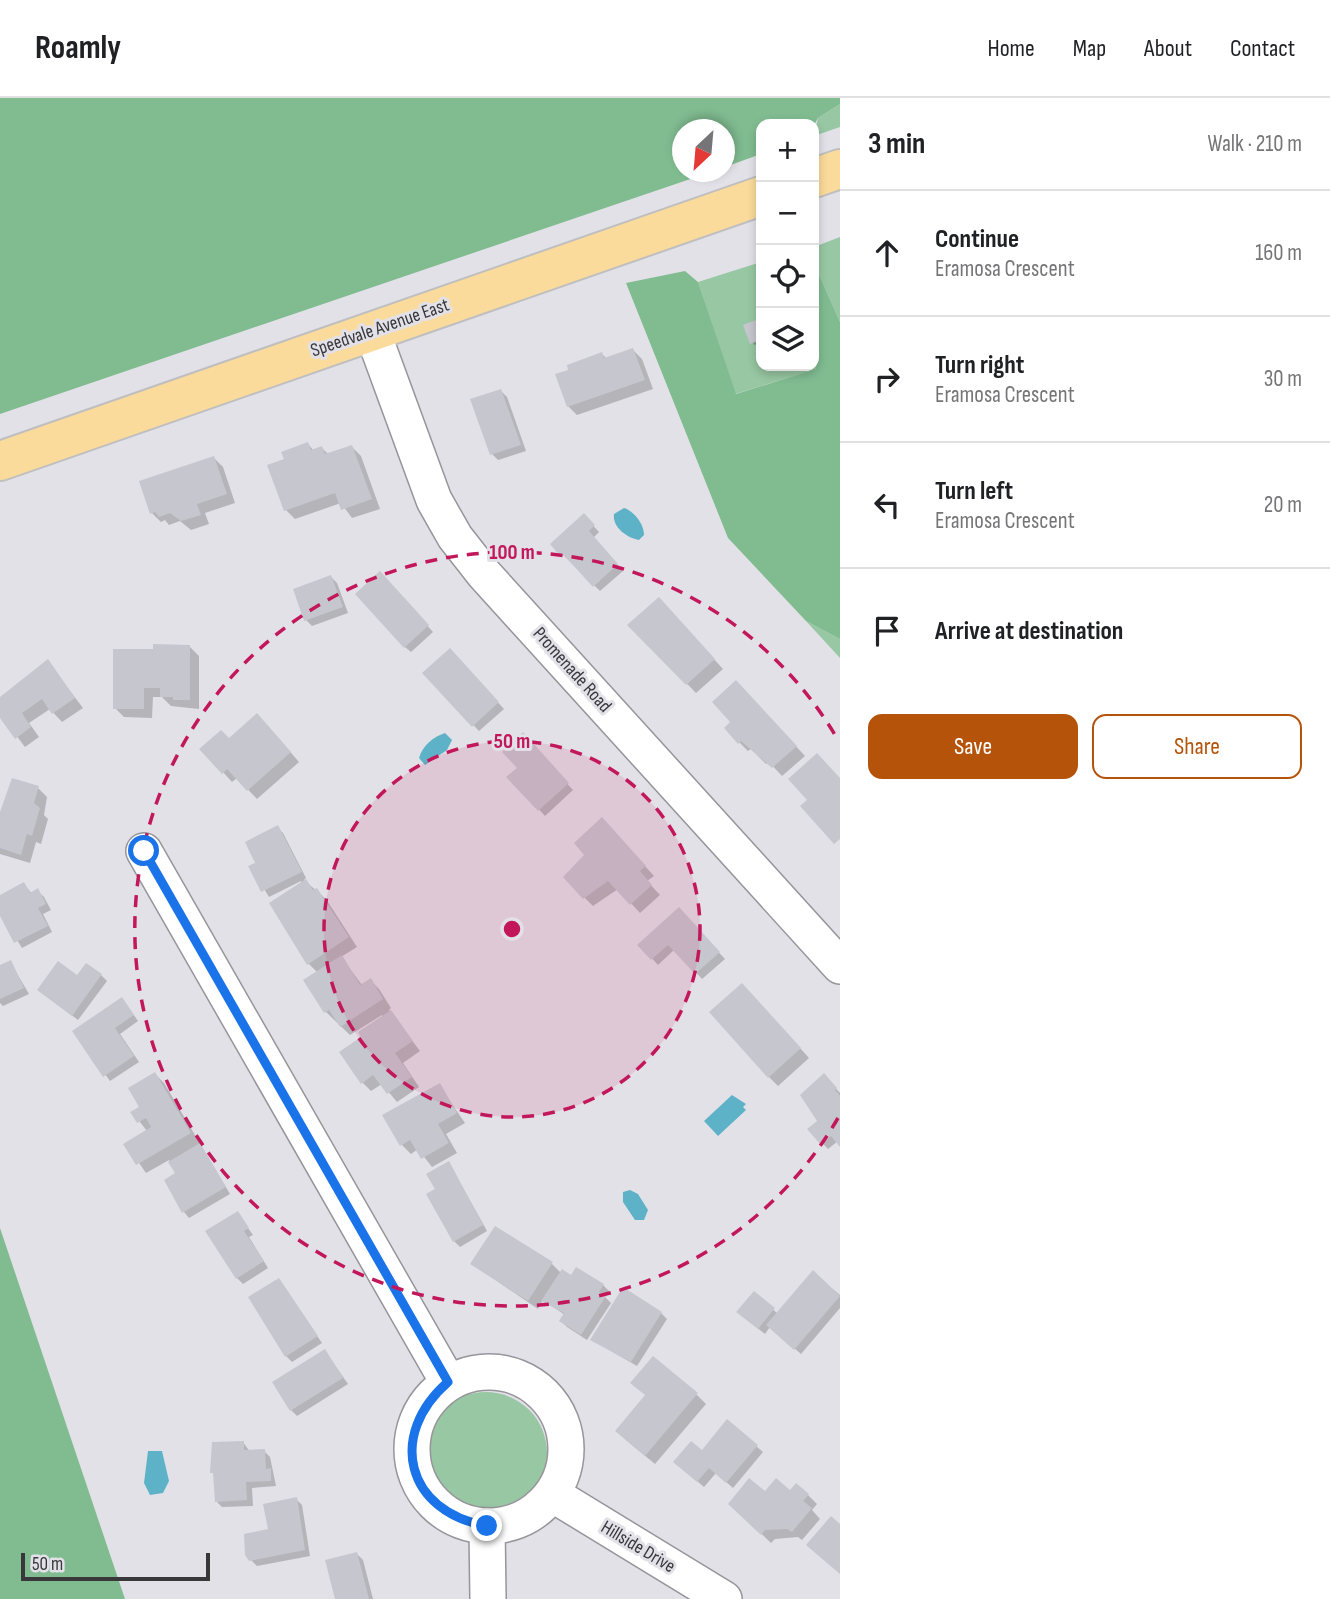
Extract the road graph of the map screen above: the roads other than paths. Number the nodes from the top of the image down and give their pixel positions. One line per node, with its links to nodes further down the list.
1 (840, 169): 2 (main road)
2 (819, 176)
3 (756, 198): 4 (main road, Speedvale Avenue East)
4 (372, 331): 5 (main road, Speedvale Avenue East); 7 (street, Promenade Road)
5 (0, 461)
6 (144, 851): 8 (street)
7 (840, 966)
8 (448, 1382): 9 (street); 10 (street)
9 (552, 1494): 10 (street); 12 (street, Hillside Drive)
10 (487, 1526): 11 (street)
11 (488, 1599)
12 (724, 1599)

